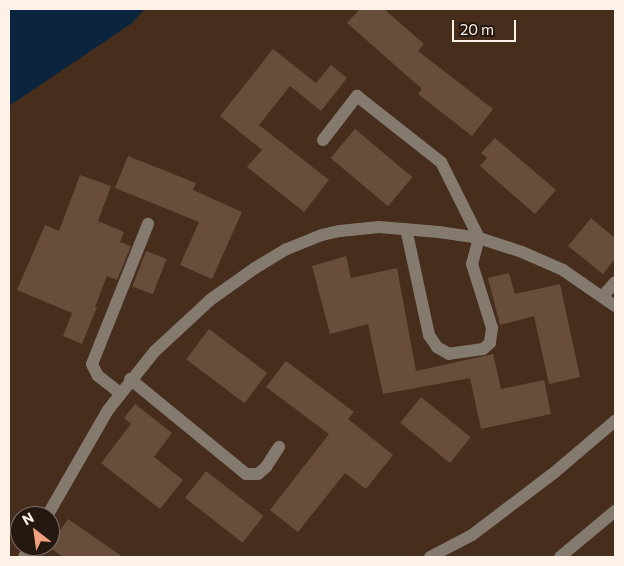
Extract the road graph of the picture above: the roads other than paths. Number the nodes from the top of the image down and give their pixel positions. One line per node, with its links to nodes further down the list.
1 (323, 140): 4 (street)
2 (148, 224): 9 (street)
3 (406, 229): 4 (street); 4 (street); 8 (street)
4 (479, 238): 6 (street)
5 (615, 282): 6 (street)
6 (603, 296): 7 (street)
7 (615, 306)
8 (130, 379): 9 (street); 11 (street)
9 (120, 393): 12 (street)
10 (615, 421): 14 (street)
11 (279, 448)
12 (52, 506)
13 (615, 511): 15 (street)
14 (430, 557)
15 (560, 557)

